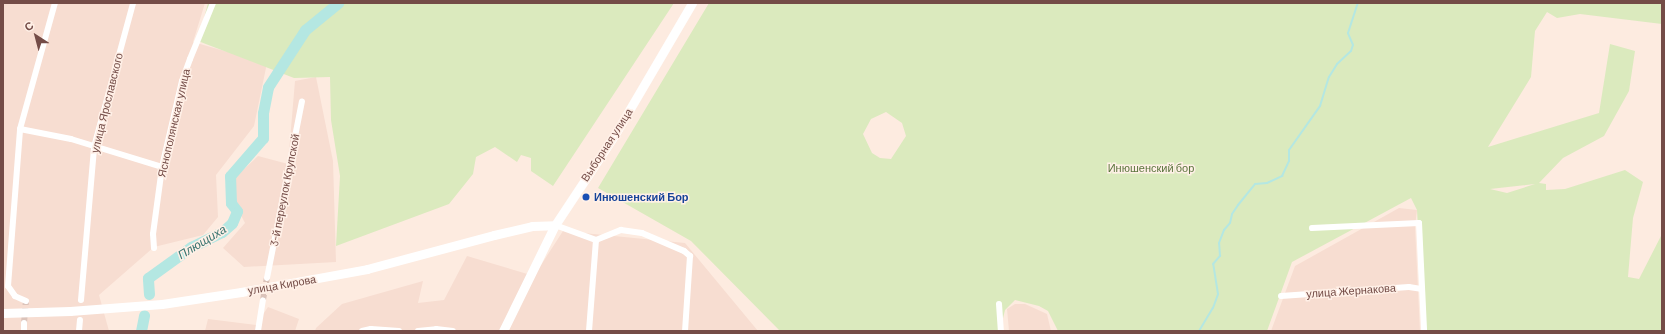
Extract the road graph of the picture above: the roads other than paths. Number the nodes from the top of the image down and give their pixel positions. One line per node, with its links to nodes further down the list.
1 (55, 3): 6 (street)
2 (133, 3): 7 (street, улица Ярославского)
3 (213, 3): 8 (street, Яснополянская улица)
4 (692, 3): 9 (main road, Выборная улица)
5 (302, 101): 13 (street, 3-й переулок Крупской)
6 (20, 129): 7 (street); 18 (street)
7 (94, 147): 8 (street); 16 (street, улица Ярославского)
8 (162, 167): 12 (street, Яснополянская улица)
9 (556, 225): 11 (street); 20 (main road, улица Кирова); 30 (main road, Выборная улица)
10 (1312, 228): 14 (street)
11 (596, 240): 31 (street); 32 (street)
12 (154, 248)
13 (267, 278)
14 (1421, 288): 15 (street, улица Жернакова); 34 (street)
15 (1281, 296)
16 (81, 300)
17 (263, 300): 25 (street)
18 (26, 302)
19 (999, 304): 33 (street)
20 (3, 313)
21 (80, 320): 24 (street)
22 (24, 323): 23 (street)
23 (24, 331)
24 (79, 331)
25 (258, 331)
26 (362, 331): 27 (street)
27 (399, 331)
28 (418, 331): 29 (street)
29 (453, 331)
30 (503, 331)
31 (589, 331)
32 (685, 331)
33 (1001, 331)
34 (1424, 331)

